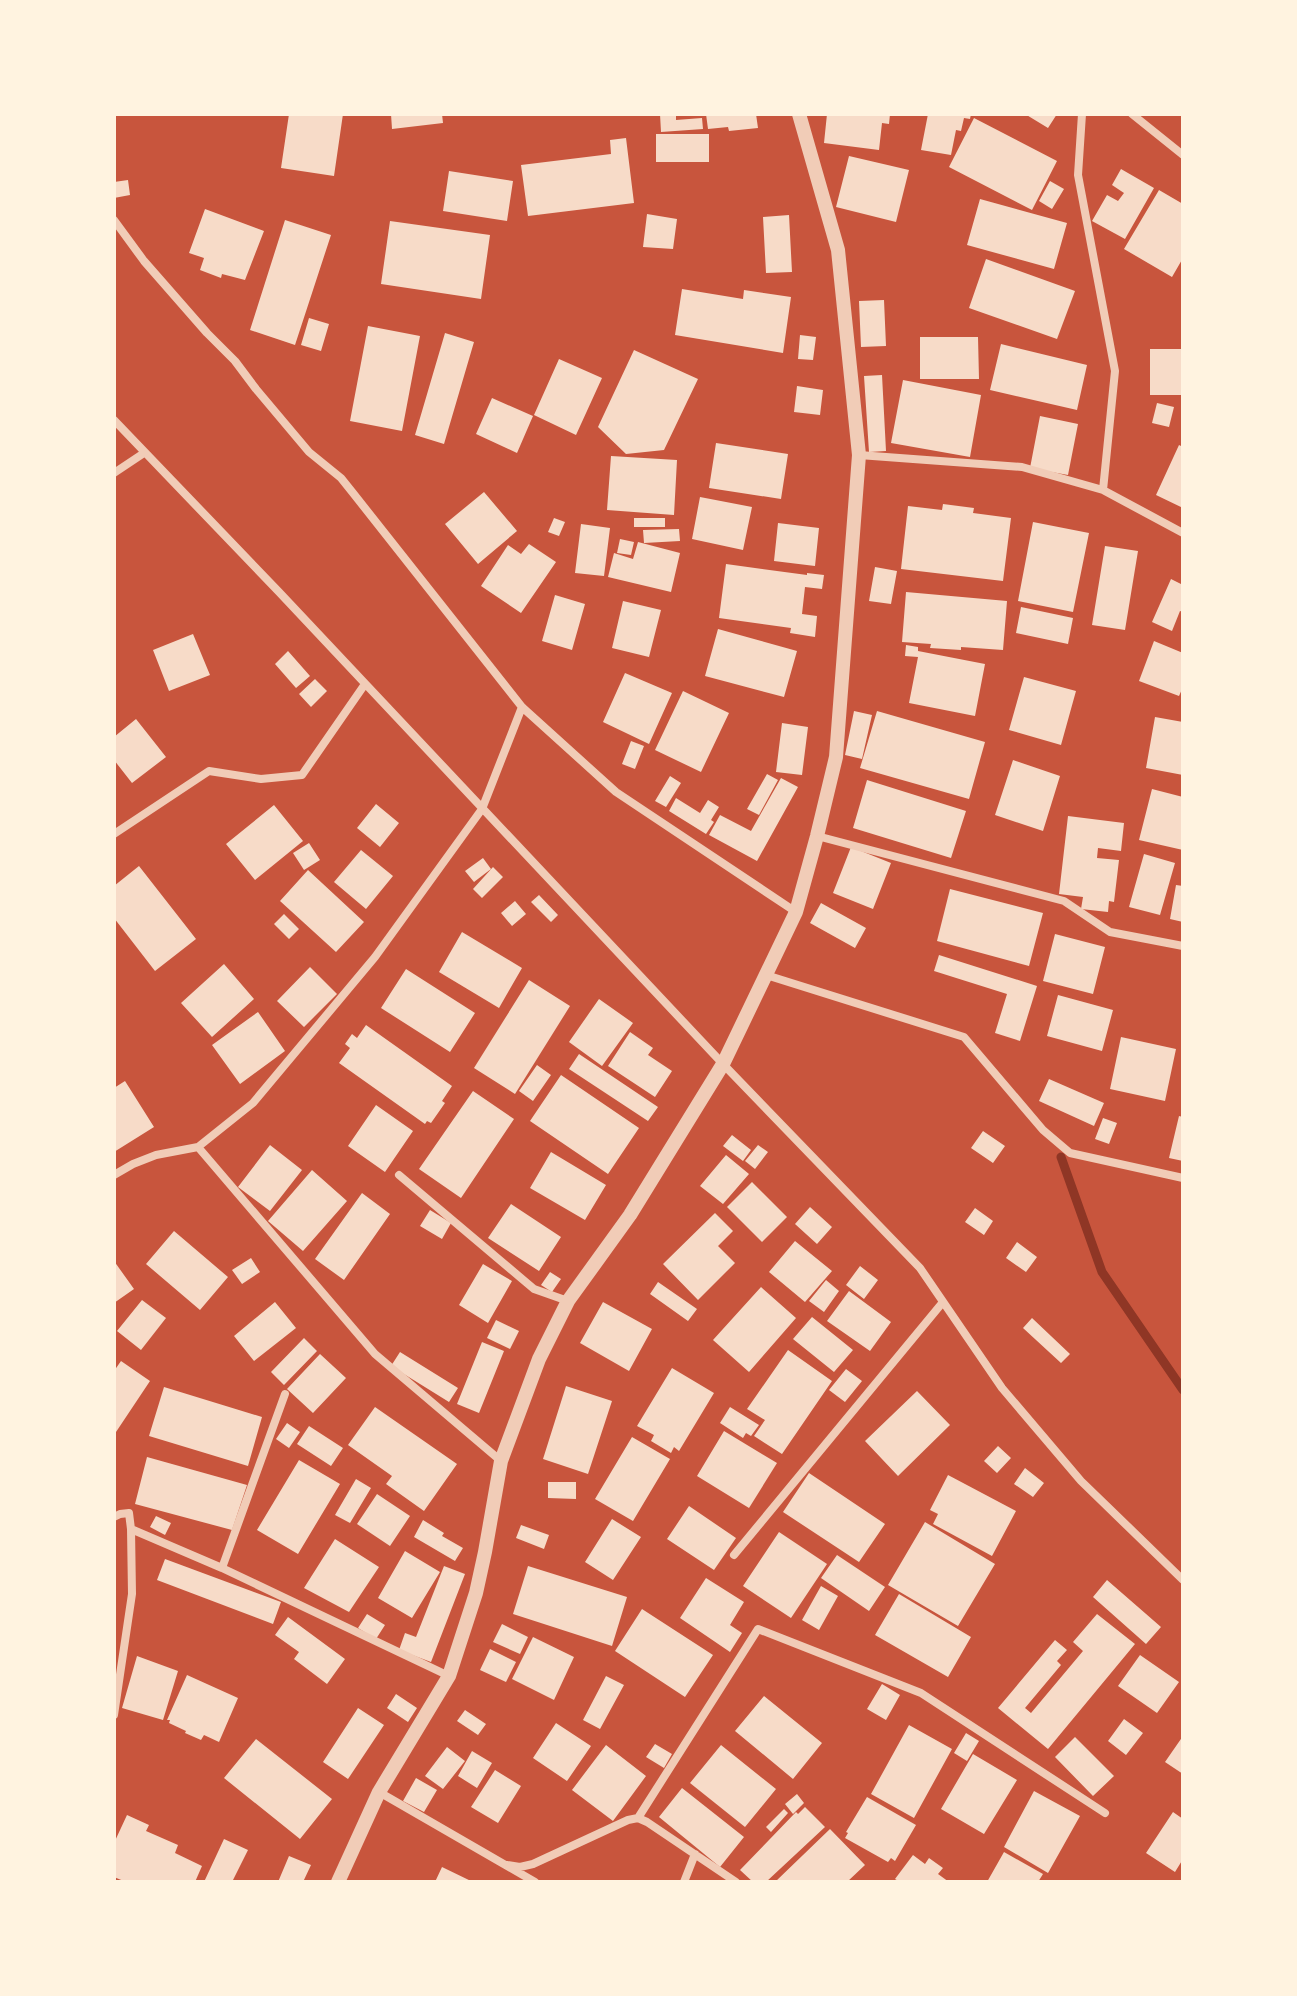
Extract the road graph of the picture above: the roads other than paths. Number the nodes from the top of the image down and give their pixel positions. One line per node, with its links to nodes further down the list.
1 (799, 114): 8 (street)
2 (1082, 114): 10 (street)
3 (1132, 114): 4 (street)
4 (1183, 155)
5 (114, 220): 13 (street)
6 (114, 420): 7 (street)
7 (144, 453): 9 (street); 12 (street)
8 (859, 455): 10 (street); 16 (street)
9 (114, 473)
10 (1103, 490): 11 (street)
11 (1183, 533)
12 (365, 684): 14 (street); 15 (street)
13 (522, 707): 14 (street); 17 (street)
14 (482, 809): 20 (street); 21 (street)
15 (114, 834)
16 (817, 836): 17 (street); 18 (street)
17 (796, 912): 19 (street)
18 (1183, 946)
19 (766, 975): 20 (street); 24 (street)
20 (723, 1064): 25 (street); 26 (street)
21 (198, 1147): 22 (street); 28 (street)
22 (114, 1175)
23 (399, 1175): 25 (street)
24 (1183, 1178)
25 (568, 1301): 28 (street)
26 (943, 1302): 31 (street); 33 (street)
27 (285, 1394): 32 (street)
28 (501, 1461): 34 (street)
29 (114, 1517): 30 (street)
30 (131, 1529): 32 (street); 35 (street)
31 (734, 1555)
32 (222, 1568): 34 (street)
33 (1183, 1580)
34 (449, 1676): 36 (street)
35 (114, 1715)
36 (379, 1792): 40 (street); 41 (street)
37 (1105, 1813): 38 (street)
38 (638, 1818): 39 (street); 40 (street)
39 (695, 1854): 43 (street); 44 (street)
40 (507, 1865): 42 (street)
41 (338, 1882)
42 (535, 1882)
43 (684, 1882)
44 (736, 1882)

